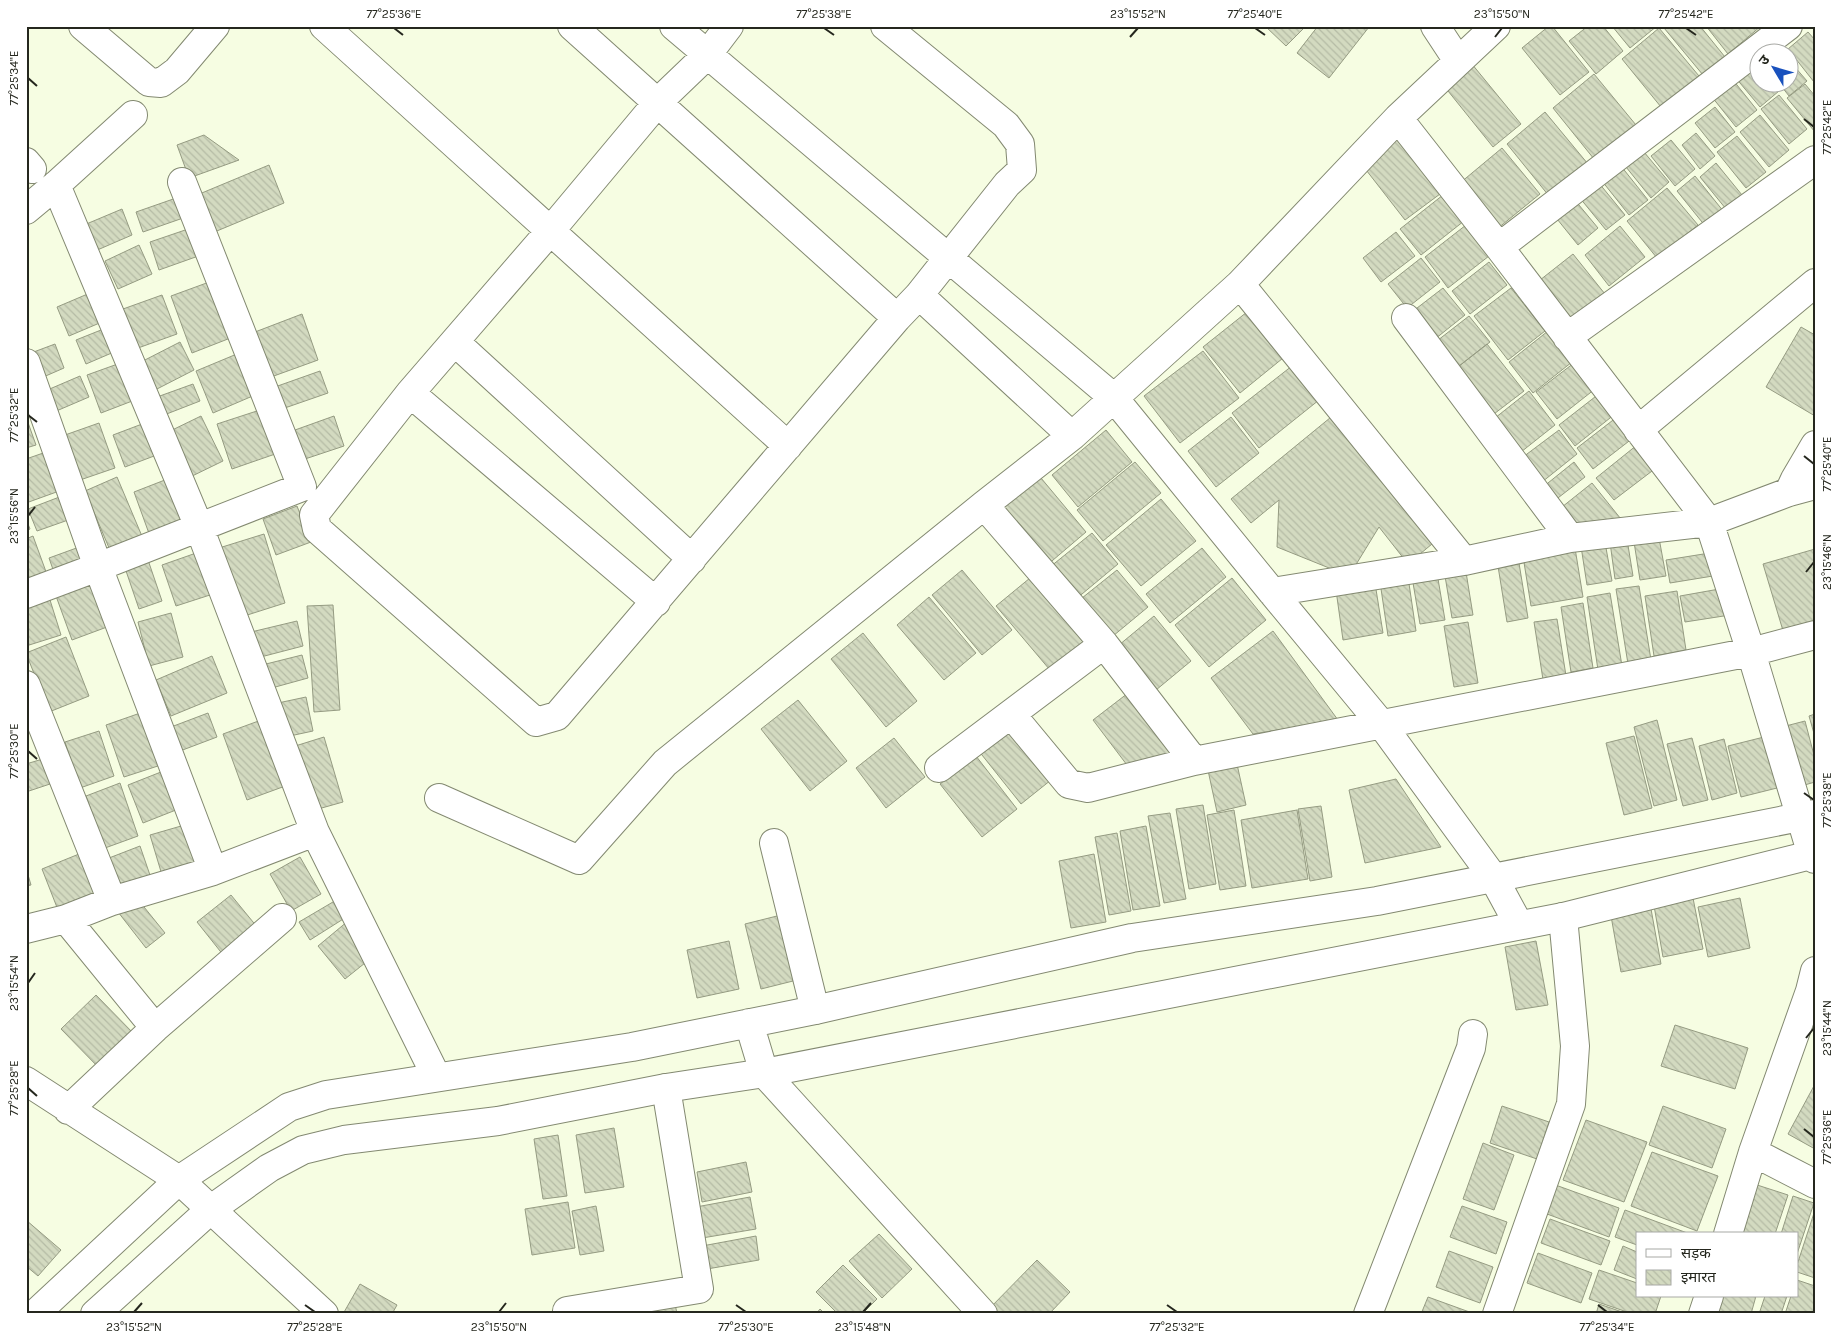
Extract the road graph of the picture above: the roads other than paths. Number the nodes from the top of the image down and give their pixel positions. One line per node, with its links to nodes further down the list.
1 (84, 26): 2 (street)
2 (215, 26)
3 (324, 26): 20 (street)
4 (572, 26): 13 (street)
5 (674, 26): 11 (street)
6 (729, 26): 11 (street)
7 (885, 26): 22 (street)
8 (1435, 26): 12 (street)
9 (1788, 26): 21 (street)
10 (1488, 28): 12 (street)
11 (707, 54): 13 (street); 22 (street)
12 (1458, 61): 15 (street)
13 (658, 102): 20 (street); 26 (street)
14 (133, 115): 18 (street)
15 (1398, 118): 21 (street); 24 (street)
16 (1815, 160): 28 (street)
17 (182, 182): 40 (street)
18 (56, 185): 19 (street); 40 (street)
19 (26, 210)
20 (551, 230): 29 (street); 35 (street)
21 (1498, 246): 28 (street)
22 (948, 259): 25 (street); 32 (street)
23 (1815, 283): 33 (street)
24 (1240, 284): 32 (street); 43 (street)
25 (919, 294): 26 (street); 34 (street)
26 (897, 318): 35 (street)
27 (1406, 318): 41 (street)
28 (1567, 337): 33 (street)
29 (454, 342): 31 (street); 42 (street)
30 (26, 363): 44 (street)
31 (410, 393): 47 (street); 47 (street)
32 (1114, 398): 34 (street); 45 (street)
33 (1638, 430): 39 (street)
34 (1072, 436): 38 (street)
35 (788, 446): 42 (street)
36 (1815, 446): 37 (street)
37 (1802, 488): 39 (street)
38 (984, 504): 49 (street); 56 (street)
39 (1709, 522): 41 (street); 50 (street)
40 (199, 527): 44 (street); 58 (street)
41 (1570, 538): 43 (street)
42 (692, 559): 47 (street)
43 (1464, 561): 45 (street)
44 (98, 567): 46 (street); 61 (street)
45 (1272, 592): 53 (street)
46 (26, 594)
47 (656, 602)
48 (1815, 635): 50 (street)
49 (1104, 644): 52 (street); 54 (street)
50 (1751, 652): 53 (street); 57 (street)
51 (26, 685): 63 (street)
52 (1011, 714): 54 (street); 55 (street)
53 (1382, 725): 54 (street); 62 (street)
54 (1194, 761)
55 (939, 768)
56 (439, 798)
57 (1808, 816): 60 (street); 62 (street)
58 (315, 832): 61 (street); 75 (street)
59 (774, 842): 70 (street)
60 (1814, 856): 64 (street)
61 (214, 871): 63 (street)
62 (1493, 877): 67 (street); 70 (street)
63 (112, 900): 66 (street)
64 (1563, 917): 67 (street); 91 (street)
65 (282, 918): 72 (street)
66 (66, 919): 68 (street); 72 (street)
67 (1519, 925): 74 (street)
68 (26, 930)
69 (1813, 985): 79 (street)
70 (815, 1010): 71 (street)
71 (749, 1023): 74 (street); 75 (street)
72 (155, 1028): 78 (street)
73 (1474, 1034): 90 (street)
74 (764, 1073): 77 (street); 89 (street)
75 (436, 1076): 80 (street)
76 (26, 1081): 78 (street)
77 (666, 1088): 82 (street); 85 (street)
78 (68, 1110): 80 (street)
79 (1753, 1152): 81 (street); 83 (street)
80 (179, 1180): 82 (street); 86 (street)
81 (1815, 1184)
82 (210, 1210): 87 (street); 88 (street)
83 (1729, 1232)
84 (1707, 1298): 92 (street)
85 (567, 1311)
86 (35, 1314)
87 (95, 1314)
88 (324, 1314)
89 (983, 1314)
90 (1368, 1314)
91 (1497, 1314)
92 (1703, 1314)

